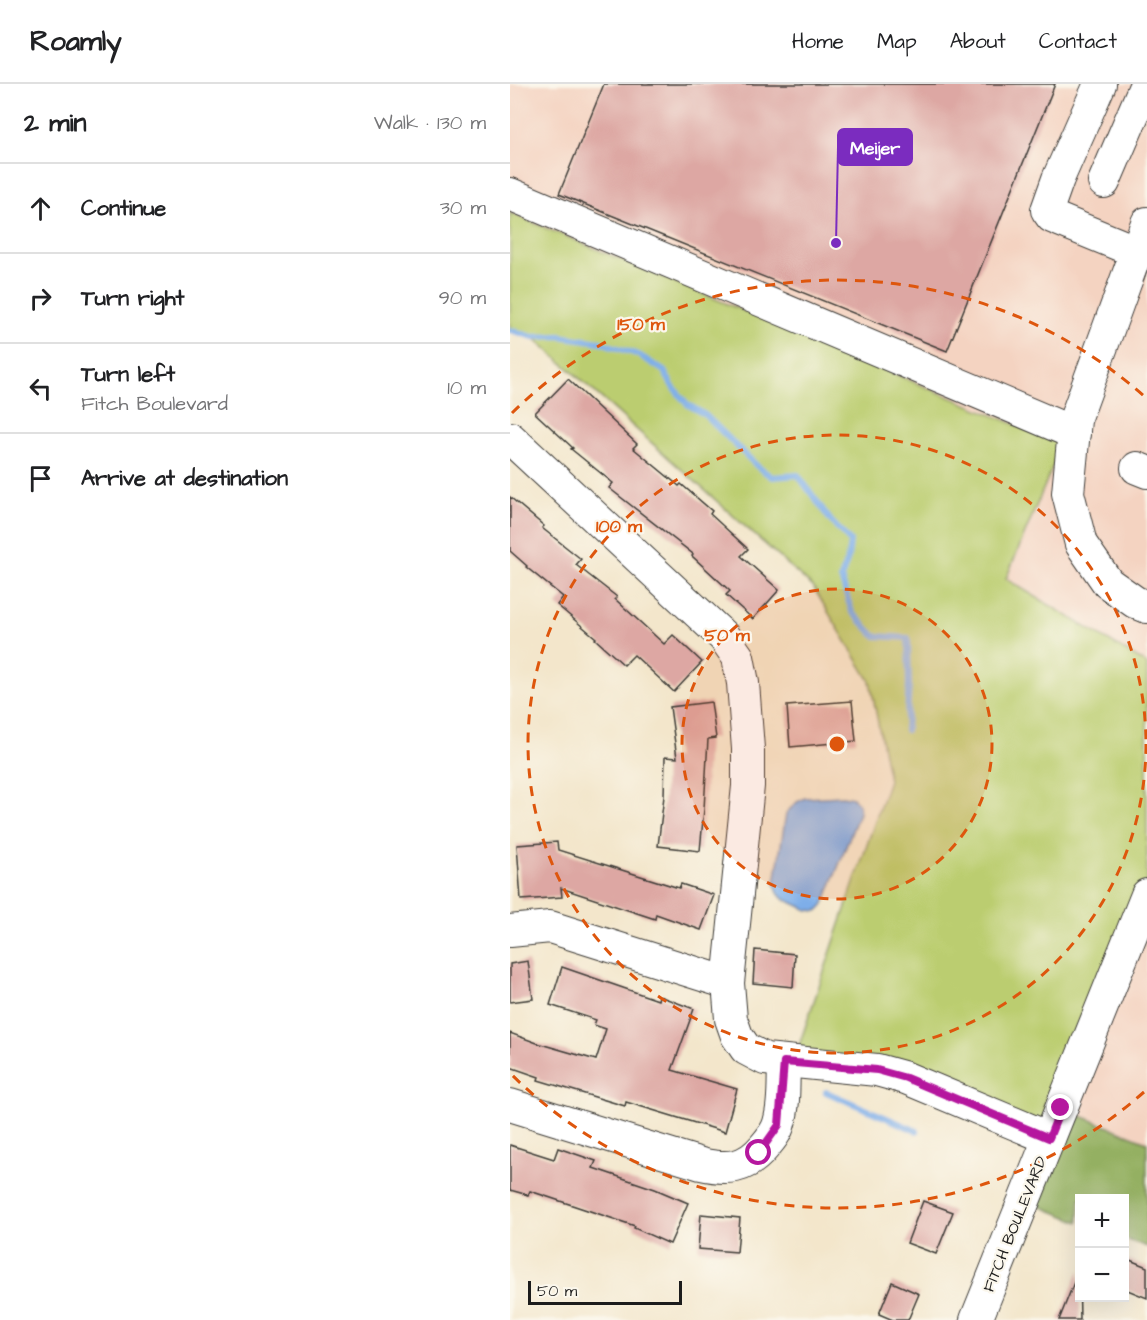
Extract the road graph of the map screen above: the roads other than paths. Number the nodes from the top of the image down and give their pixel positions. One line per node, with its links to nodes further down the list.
1 (1100, 84): 5 (street)
2 (1146, 84): 3 (street)
3 (1104, 182)
4 (510, 194): 6 (street)
5 (1142, 237): 6 (street)
6 (1074, 433): 8 (street)
7 (510, 438): 12 (street)
8 (1147, 607)
9 (1147, 895): 11 (street, FITCH BOULEVARD)
10 (510, 931): 12 (street)
11 (1139, 936): 15 (street, FITCH BOULEVARD)
12 (728, 982): 13 (street)
13 (784, 1062): 14 (street); 15 (street)
14 (510, 1106)
15 (1049, 1138): 16 (street, FITCH BOULEVARD)
16 (976, 1320)

